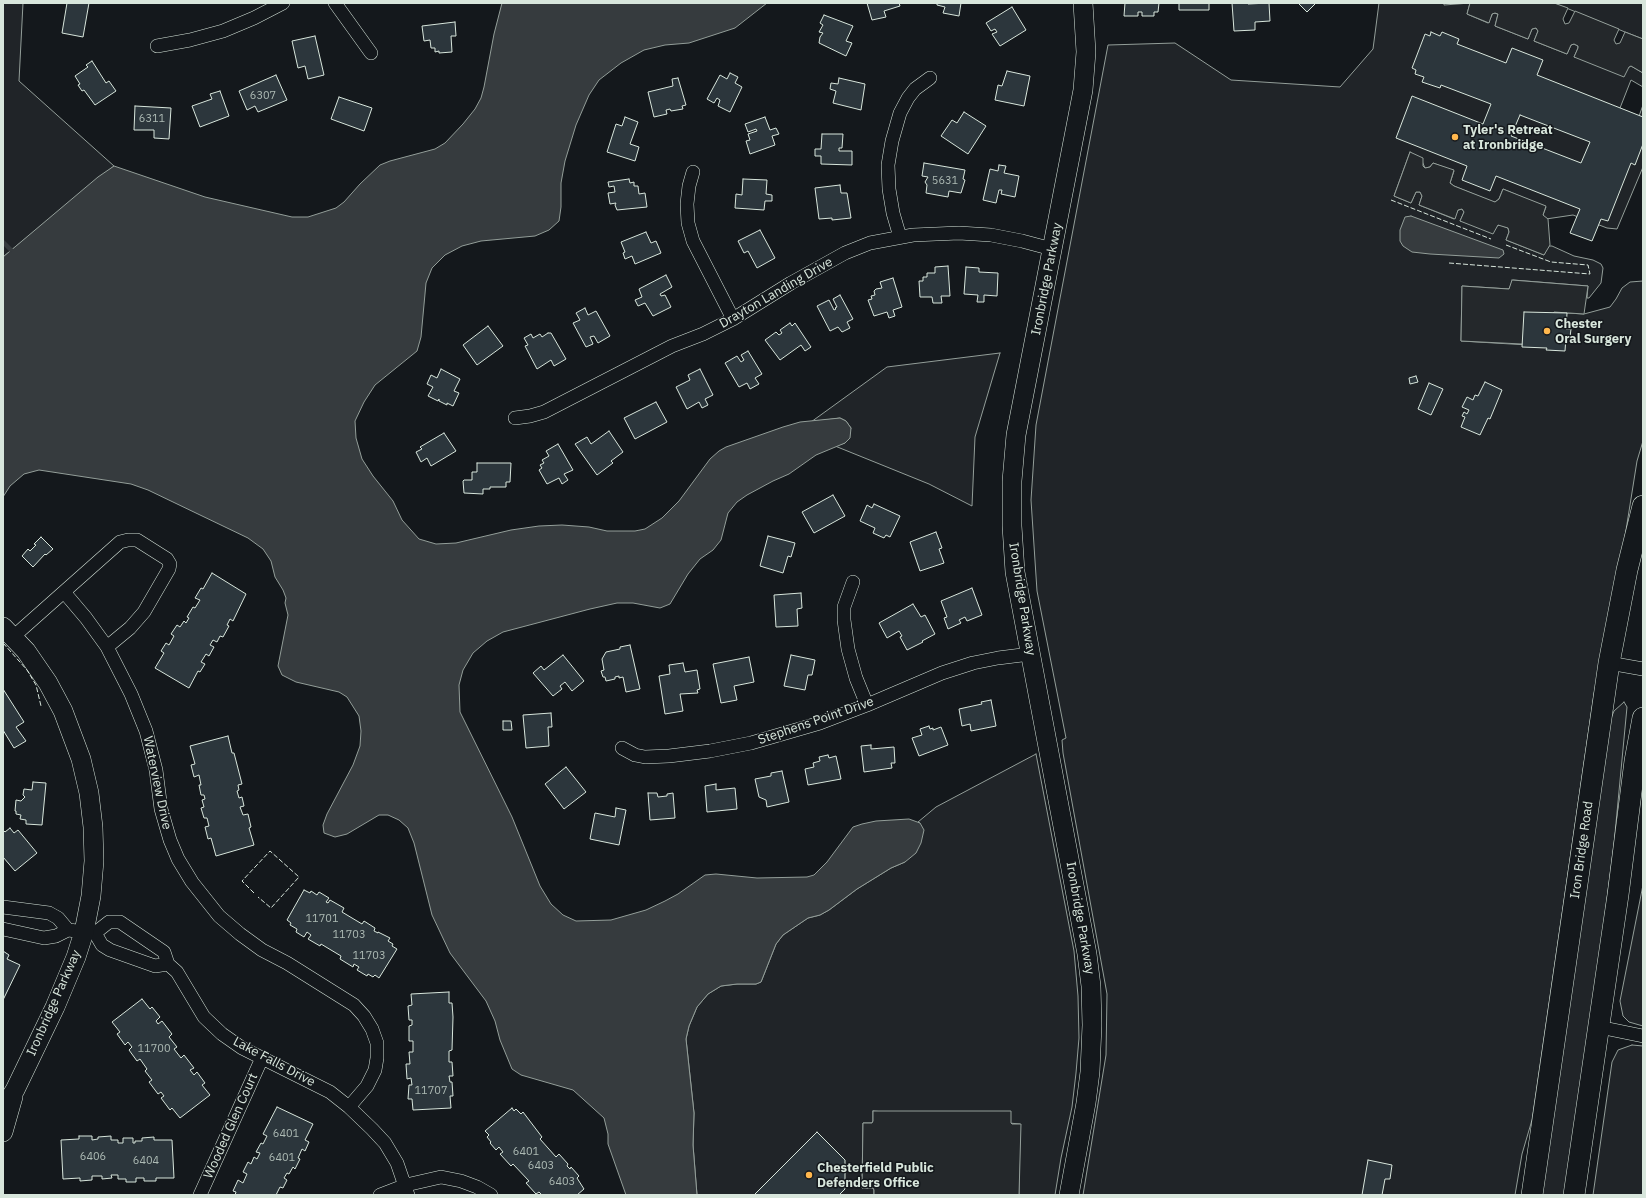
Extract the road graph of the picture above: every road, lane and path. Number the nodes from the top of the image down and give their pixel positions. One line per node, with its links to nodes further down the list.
1 (283, 3): 4 (street)
2 (335, 3): 5 (street)
3 (1083, 3): 9 (street, Ironbridge Parkway)
4 (157, 46)
5 (372, 53)
6 (930, 78): 8 (street)
7 (694, 172): 10 (street)
8 (900, 236): 9 (street, Drayton Landing Drive); 10 (street, Drayton Landing Drive)
9 (1052, 249): 17 (street, Ironbridge Parkway)
10 (732, 319): 11 (street, Drayton Landing Drive)
11 (515, 418)
12 (1643, 506): 18 (main road, Iron Bridge Road)
13 (853, 582): 20 (street)
14 (64, 592): 15 (street); 16 (street, Waterview Drive); 16 (street)
15 (8, 632): 25 (street, Ironbridge Parkway)
16 (107, 647): 31 (street, Waterview Drive)
17 (1030, 654): 20 (street, Stephens Point Drive); 38 (street, Ironbridge Parkway)
18 (1608, 662): 19 (street); 39 (main road, Iron Bridge Road)
19 (1643, 669)
20 (867, 705): 22 (street, Stephens Point Drive)
21 (1643, 718): 27 (main road)
22 (622, 748)
23 (3, 907): 25 (street)
24 (3, 929): 25 (street, Lake Falls Drive)
25 (82, 931): 26 (street); 26 (street, Lake Falls Drive); 30 (street, Ironbridge Parkway)
26 (168, 964): 29 (street, Lake Falls Drive)
27 (1599, 1027): 28 (street); 40 (main road)
28 (1643, 1036)
29 (262, 1058): 31 (street, Lake Falls Drive); 35 (street, Wooded Glen Court)
30 (15, 1090): 32 (street, Ironbridge Parkway); 33 (street, Ironbridge Parkway)
31 (349, 1107): 34 (street, Lake Falls Drive)
32 (3, 1109)
33 (3, 1132)
34 (407, 1190): 36 (street); 37 (street)
35 (200, 1195)
36 (380, 1195)
37 (490, 1195)
38 (1069, 1195)
39 (1532, 1195)
40 (1574, 1195)

